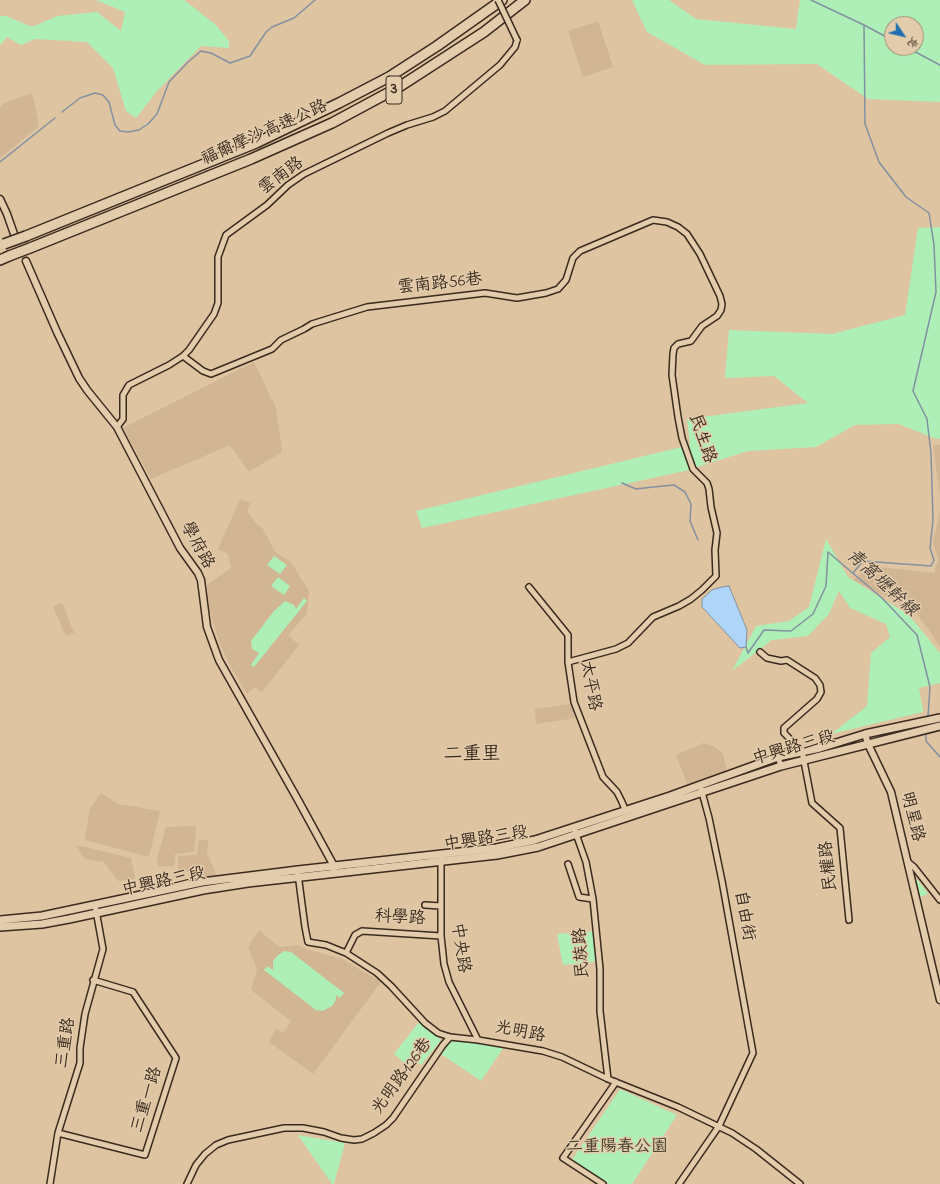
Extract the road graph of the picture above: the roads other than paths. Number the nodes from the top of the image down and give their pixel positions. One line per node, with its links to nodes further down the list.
1 (498, 0): 10 (street, 雲南路, bridge)
2 (502, 0): 6 (highway, 福爾摩沙高速公路 / 3, bridge)
3 (525, 0): 8 (highway, 福爾摩沙高速公路 / 3, bridge)
4 (0, 199): 5 (street)
5 (14, 234)
6 (2, 245)
7 (700, 254): 10 (street, 雲南路56巷); 14 (street, 民生路)
8 (0, 260)
9 (26, 261): 11 (street, 學府路)
10 (183, 356): 11 (street, 雲南路)
11 (117, 427): 31 (street, 學府路)
12 (529, 587): 14 (street, 太平路)
13 (760, 652): 20 (street)
14 (568, 662): 24 (street, 太平路)
15 (940, 718): 17 (main road, 中興路三段)
16 (940, 726): 18 (main road, 中興路三段)
17 (865, 734): 18 (street, 明星路); 19 (main road, 中興路三段)
18 (868, 744): 21 (main road, 中興路三段); 28 (street, 明星路)
19 (802, 752): 20 (main road, 中興路三段); 21 (street, 民權路)
20 (778, 757): 22 (street); 23 (main road, 中興路三段)
21 (804, 760): 22 (main road, 中興路三段); 40 (street, 民權路)
22 (781, 766): 23 (main road, 中興路三段)
23 (701, 789): 24 (main road, 中興路三段); 50 (street, 自由街)
24 (627, 813): 25 (main road, 中興路三段)
25 (575, 832): 26 (main road, 中興路三段); 27 (main road, 中興路三段); 33 (street, 民族路)
26 (441, 854): 27 (street, 中央路); 31 (main road, 中興路三段)
27 (441, 862): 31 (main road, 中興路三段); 37 (street, 中央路)
28 (908, 862): 34 (street, 明星路); 45 (street)
29 (568, 864): 33 (street)
30 (298, 870): 31 (main road, 中興路三段); 32 (street, 光明路); 35 (main road, 中興路三段)
31 (334, 870): 32 (main road, 中興路三段)
32 (298, 878): 38 (main road, 中興路三段); 43 (street, 光明路)
33 (593, 899): 48 (street, 民族路)
34 (940, 900)
35 (95, 905): 38 (street, 三重路); 39 (main road, 中興路三段)
36 (426, 905): 37 (street)
37 (441, 906): 42 (street, 中央路)
38 (97, 913): 41 (main road, 中興路三段); 44 (street, 三重路)
39 (0, 920)
40 (849, 920)
41 (0, 927)
42 (441, 936): 43 (street, 科學路); 47 (street, 中央路)
43 (346, 953): 46 (street, 光明路)
44 (93, 980): 51 (street, 三重路); 51 (street, 三重一路)
45 (940, 1000)
46 (450, 1037): 47 (street, 光明路); 53 (street, 光明路126巷)
47 (478, 1040): 48 (street, 光明路)
48 (608, 1079): 49 (street, 光明路)
49 (616, 1082): 50 (street, 光明路); 54 (street)
50 (719, 1126): 55 (street); 56 (street, 光明路)
51 (58, 1133): 52 (street, 三重路)
52 (50, 1184)
53 (187, 1184)
54 (603, 1184)
55 (679, 1184)
56 (800, 1184)

